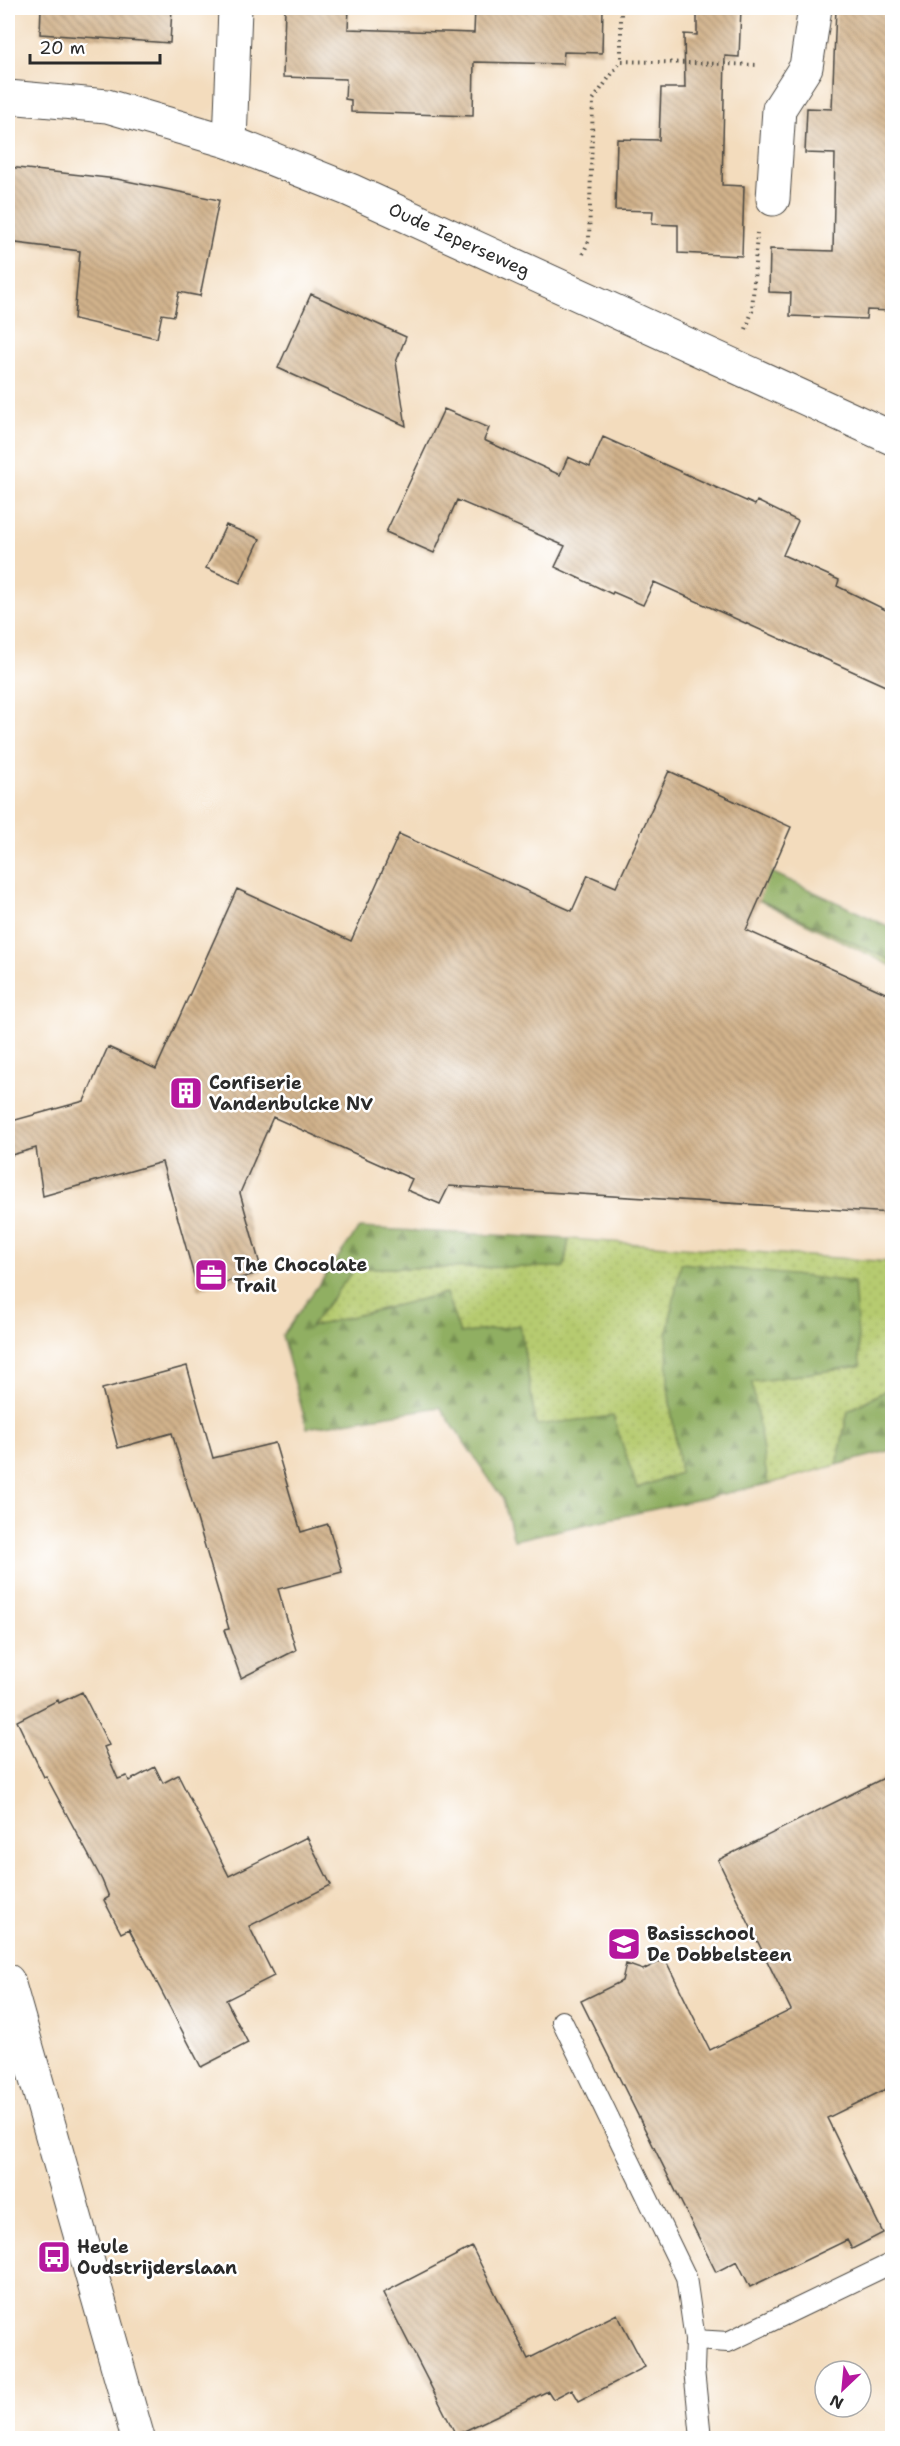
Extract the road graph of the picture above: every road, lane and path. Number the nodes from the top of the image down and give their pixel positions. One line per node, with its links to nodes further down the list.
1 (235, 8): 7 (street)
2 (621, 8): 4 (path)
3 (815, 8): 5 (street)
4 (621, 61): 5 (path); 9 (path)
5 (806, 67): 8 (street)
6 (8, 97): 7 (street, Oude Ieperseweg)
7 (230, 142): 9 (street, Oude Ieperseweg)
8 (773, 199): 10 (path)
9 (569, 291): 10 (street, Oude Ieperseweg)
10 (733, 363): 11 (street, Oude Ieperseweg)
11 (892, 438)
12 (8, 1981): 16 (street)
13 (562, 2021): 15 (lane)
14 (892, 2263): 15 (lane)
15 (695, 2340): 17 (lane)
16 (138, 2439)
17 (701, 2439)

